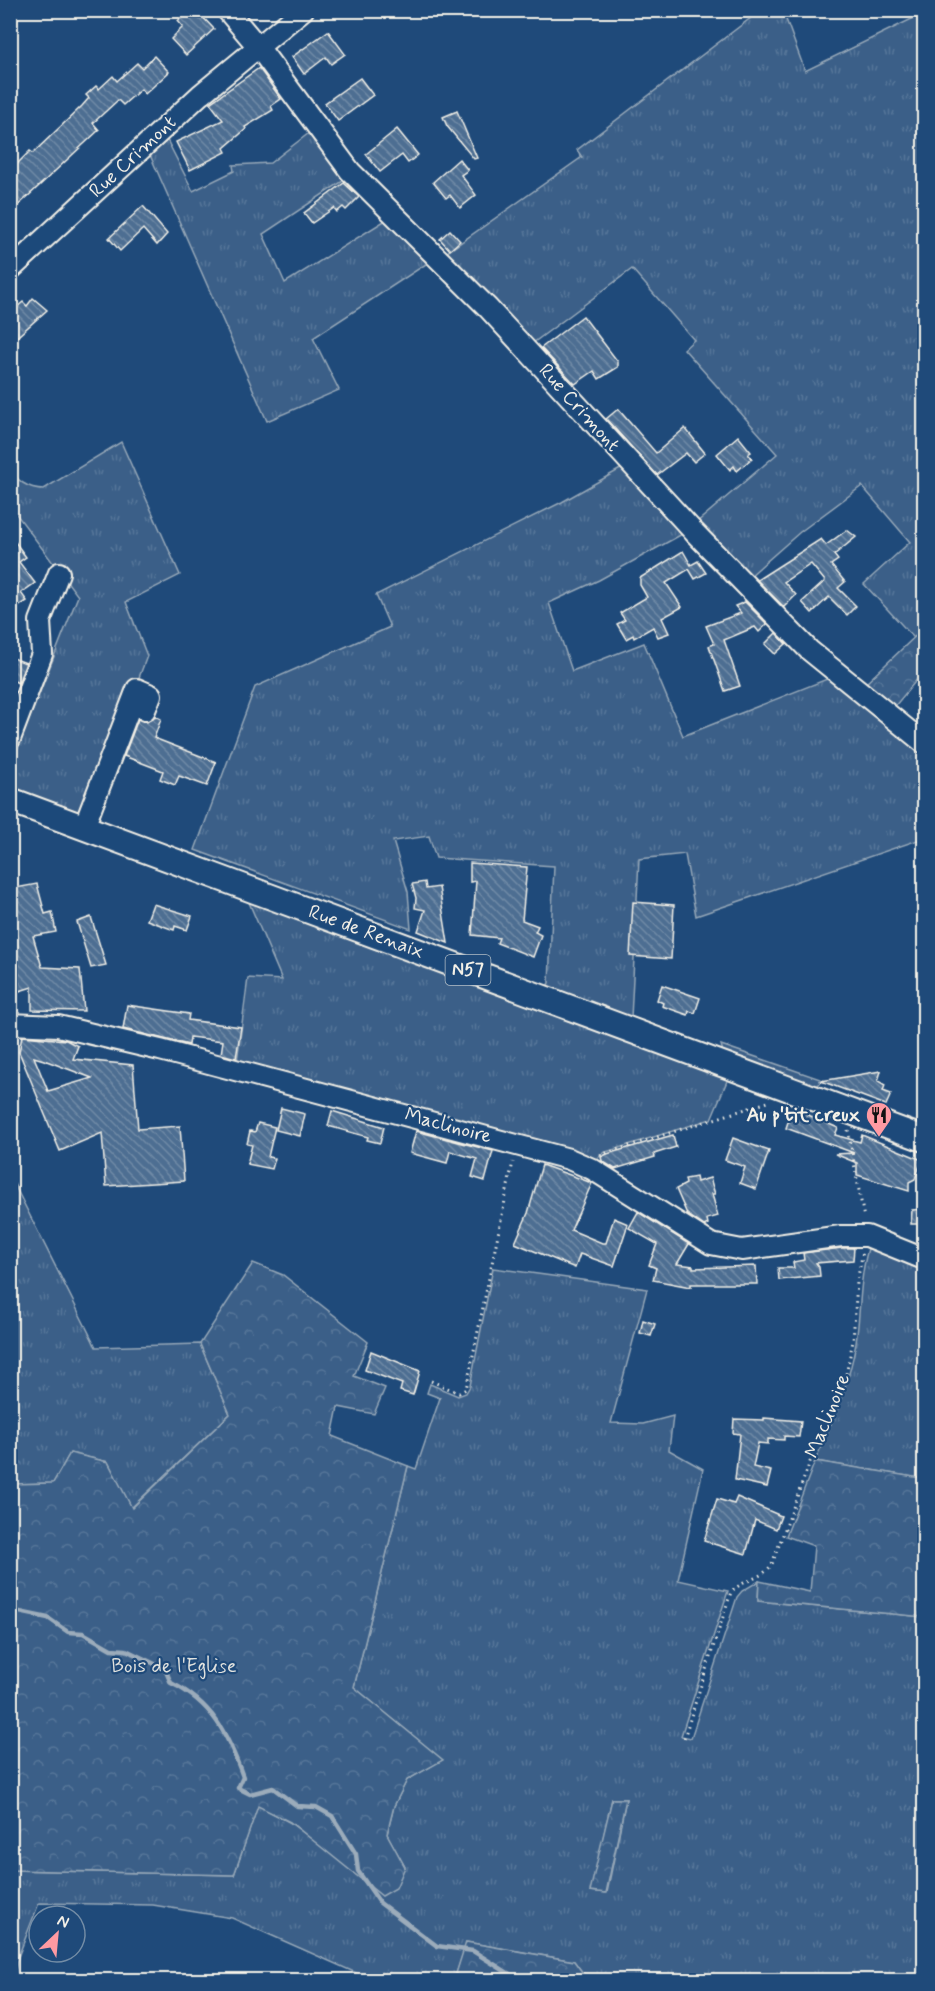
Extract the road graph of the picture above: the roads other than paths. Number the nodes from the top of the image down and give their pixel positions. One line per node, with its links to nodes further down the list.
1 (227, 10): 3 (street, Rue Crimont)
2 (303, 10): 3 (street, Rue Crimont)
3 (259, 48): 4 (street, Rue Crimont); 8 (street, Rue Crimont)
4 (10, 270)
5 (59, 573): 7 (street)
6 (145, 710): 10 (street)
7 (10, 739)
8 (924, 744)
9 (10, 800): 10 (main road, Rue de Renaix / N57)
10 (84, 827): 12 (main road, Rue de Renaix / N57)
11 (10, 1024): 13 (street, Maclinoire)
12 (924, 1140)
13 (924, 1259)

